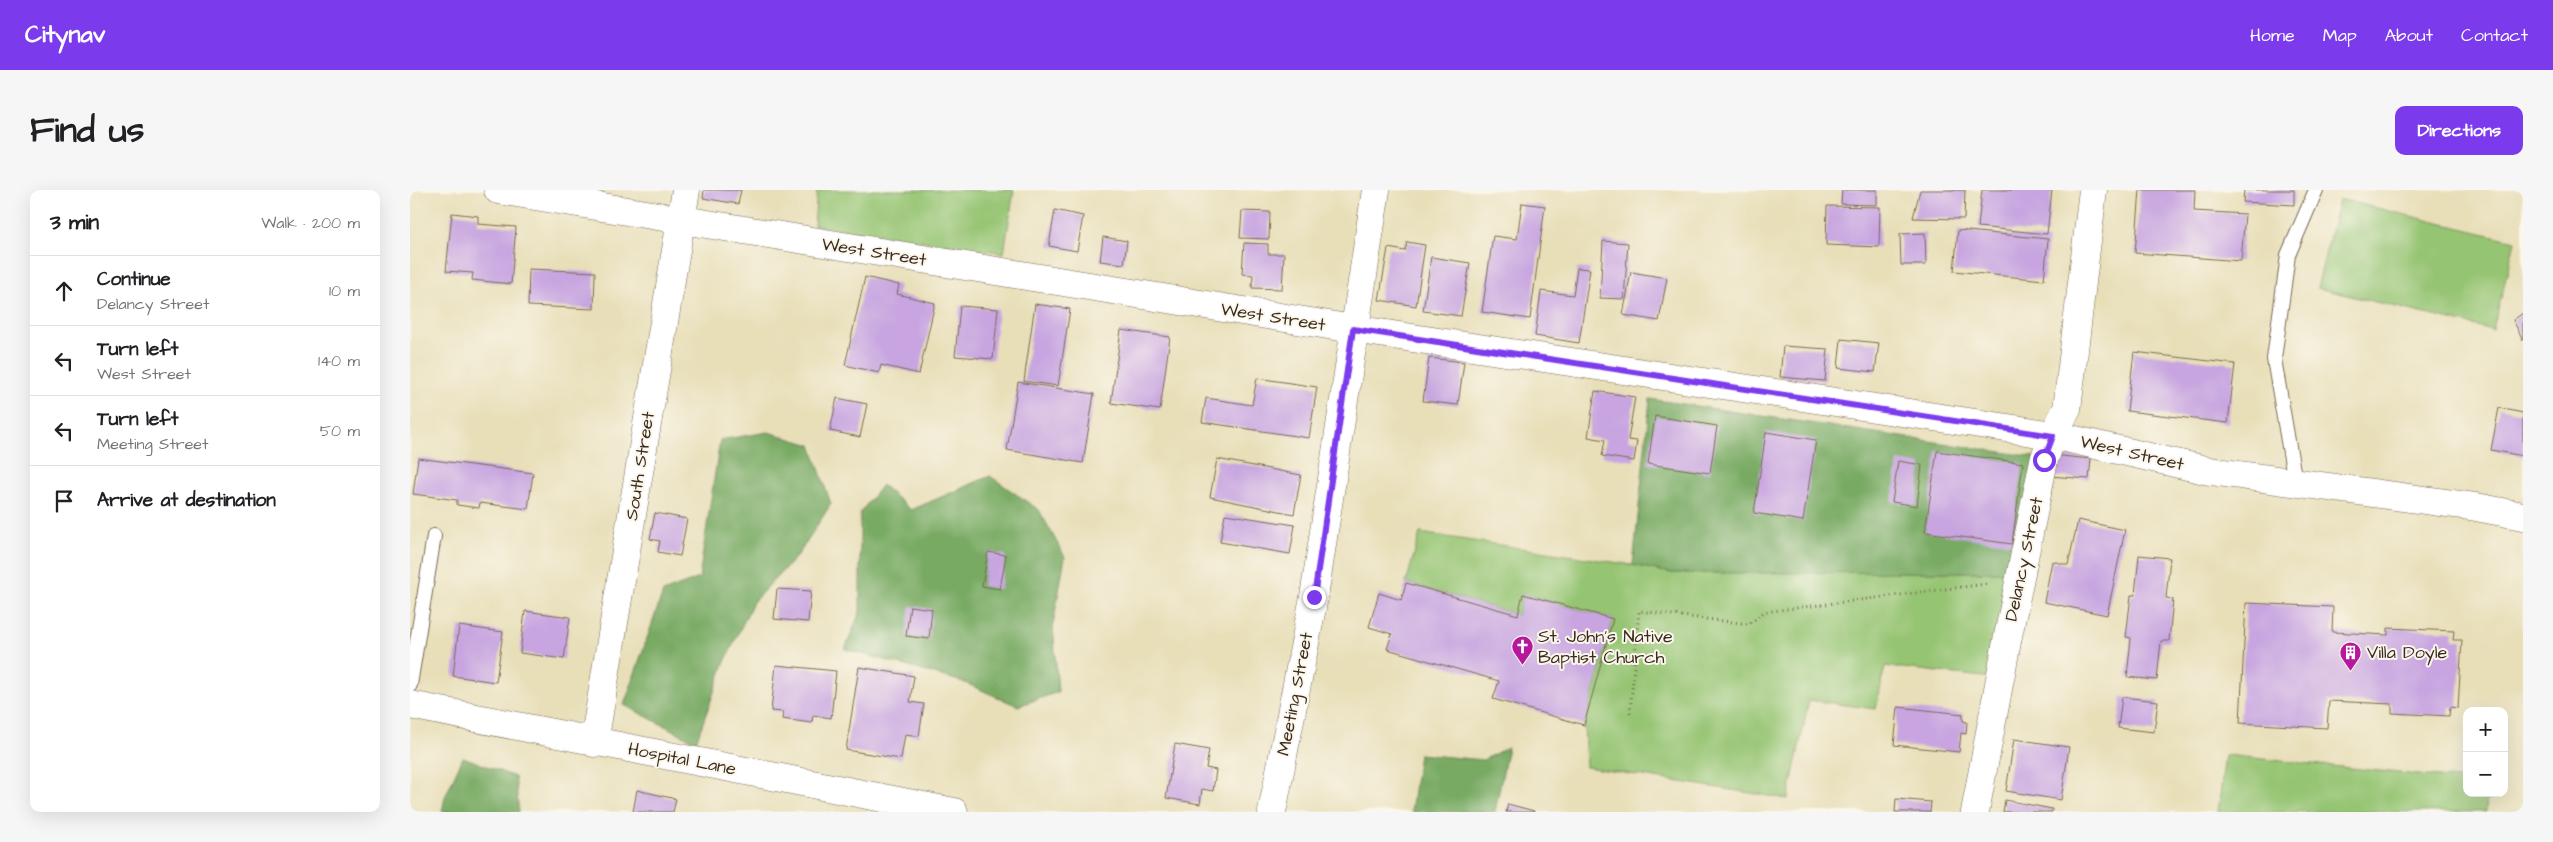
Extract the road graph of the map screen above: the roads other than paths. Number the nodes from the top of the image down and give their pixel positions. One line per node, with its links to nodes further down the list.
1 (498, 190): 6 (street, West Street)
2 (686, 190): 6 (street, South Street)
3 (1376, 190): 7 (street, Meeting Street)
4 (2093, 190): 8 (street, Delancy Street)
5 (2316, 190): 9 (lane)
6 (681, 222): 7 (street, West Street); 14 (street, South Street)
7 (1353, 329): 8 (street, West Street); 16 (street, Meeting Street)
8 (2053, 436): 9 (street, West Street); 17 (street, Delancy Street)
9 (2295, 482): 10 (street, West Street)
10 (2523, 516)
11 (434, 536): 12 (lane)
12 (410, 685)
13 (410, 706): 14 (street, Hospital Lane)
14 (594, 743): 15 (street, Hospital Lane)
15 (954, 812)
16 (1272, 812)
17 (1975, 812)

